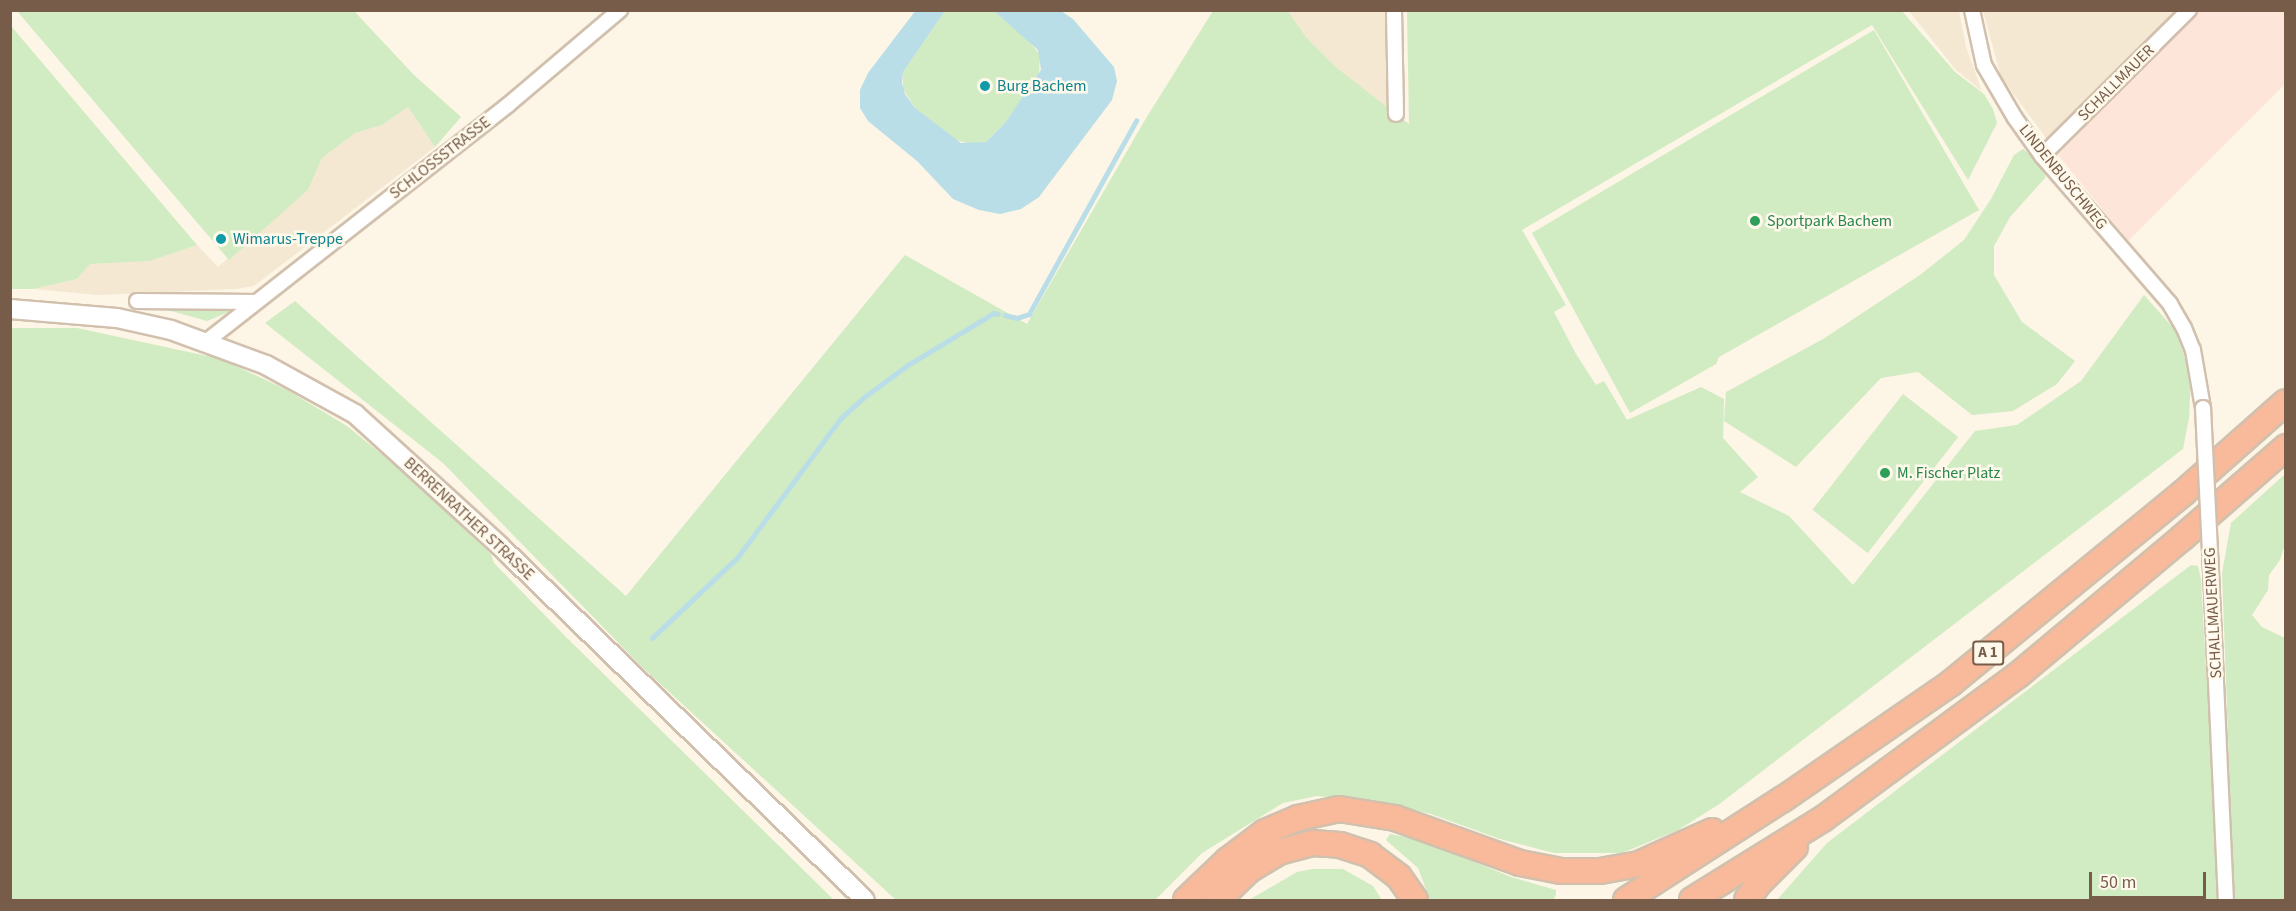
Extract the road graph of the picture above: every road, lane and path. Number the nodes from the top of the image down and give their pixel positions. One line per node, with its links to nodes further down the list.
1 (620, 10): 8 (street, SCHLOSSSTRASSE)
2 (1394, 10): 5 (street)
3 (1972, 10): 6 (street, LINDENBUSCHWEG)
4 (2189, 10): 6 (street, SCHALLMAUER)
5 (1396, 114)
6 (2043, 156): 10 (street, LINDENBUSCHWEG)
7 (137, 301): 8 (street)
8 (256, 302): 11 (street, SCHLOSSSTRASSE)
9 (10, 309): 11 (main road, BERRENRATHER STRASSE)
10 (2184, 328): 23 (street, SCHALLMAUERWEG, bridge)
11 (207, 341): 16 (main road, BERRENRATHER STRASSE)
12 (2286, 402): 14 (highway, A 1)
13 (2286, 447): 15 (highway, A 1)
14 (1783, 799): 17 (highway); 20 (highway, A 1)
15 (1824, 818): 21 (highway, A 1); 22 (highway)
16 (865, 900)
17 (1186, 900)
18 (1218, 900): 19 (highway)
19 (1414, 900)
20 (1626, 900)
21 (1692, 900)
22 (1747, 900)
23 (2226, 900)

